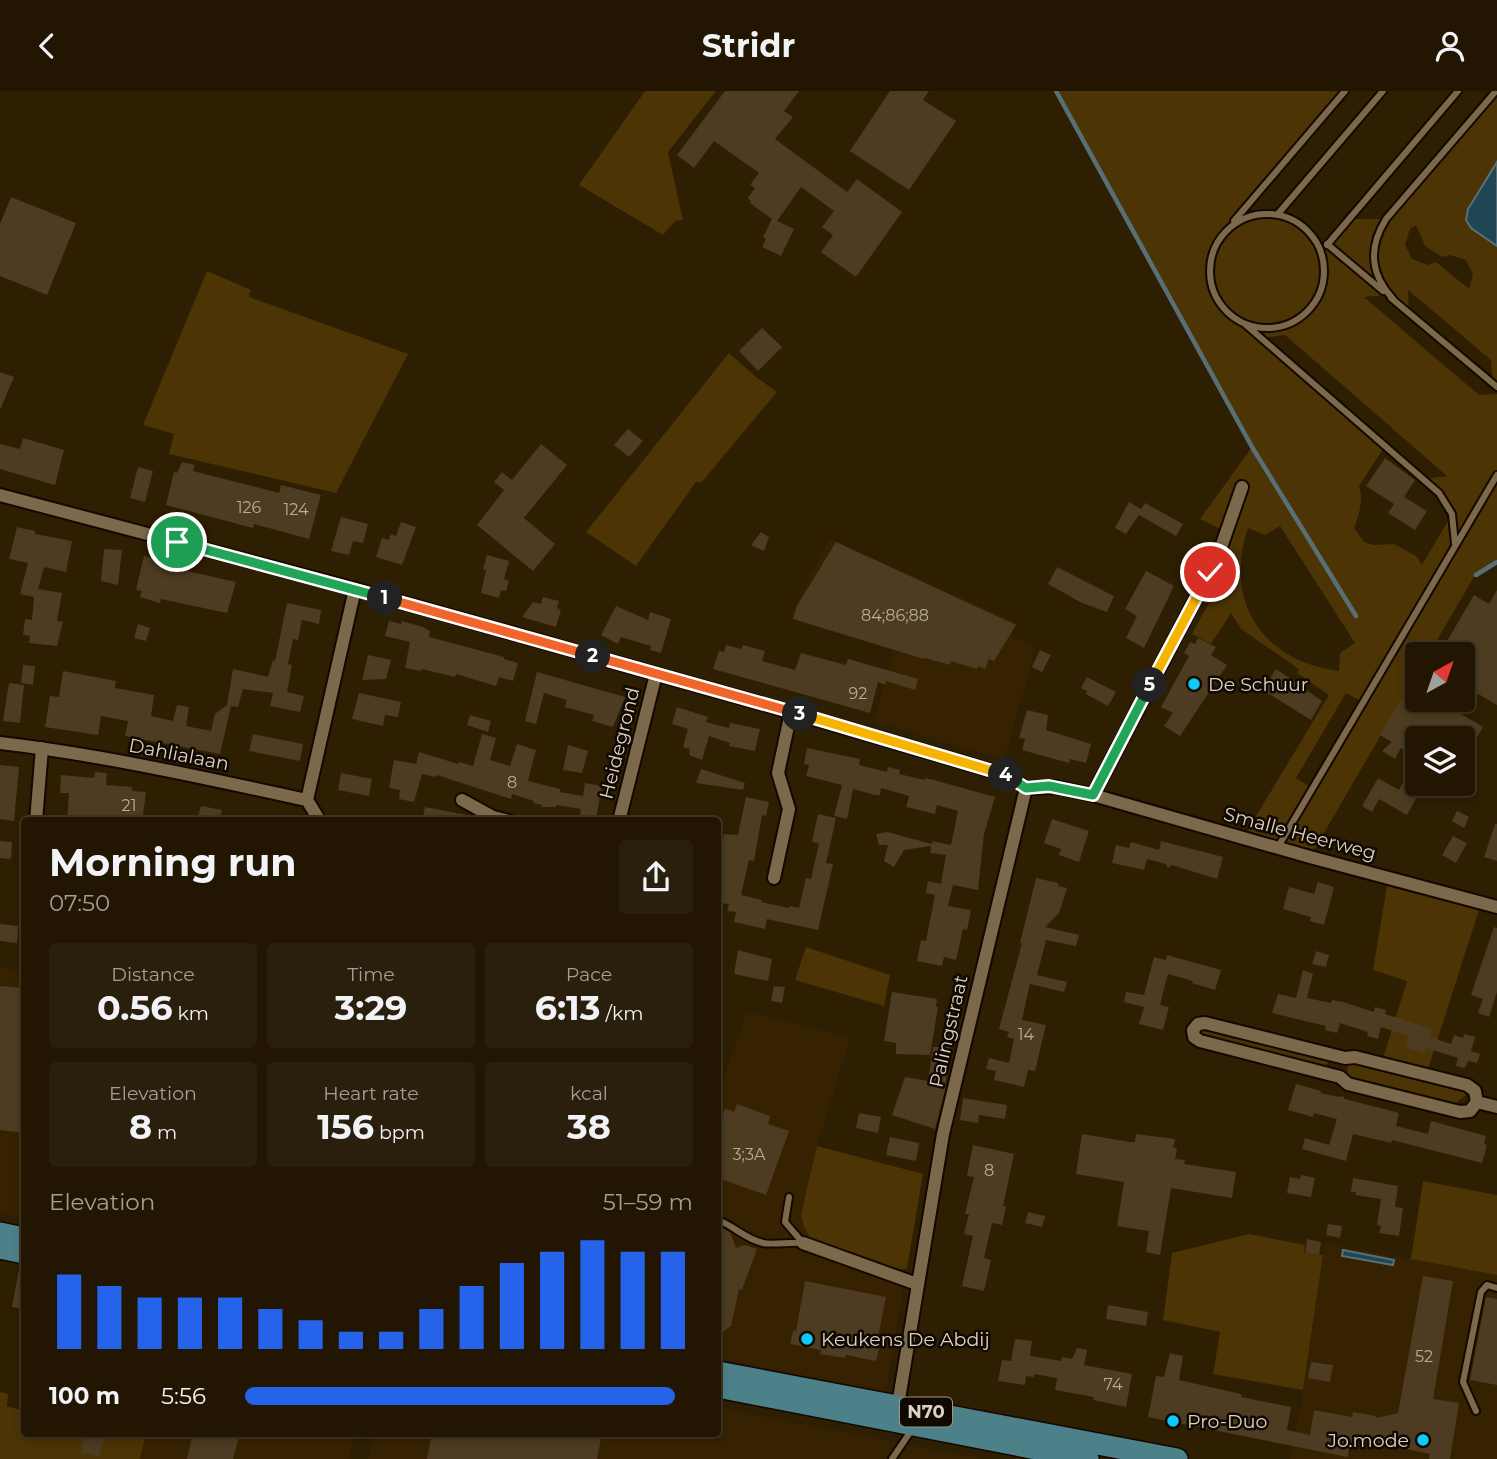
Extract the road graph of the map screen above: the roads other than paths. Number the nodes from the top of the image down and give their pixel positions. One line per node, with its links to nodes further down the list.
1 (1383, 91): 5 (lane)
2 (1458, 91): 7 (lane)
3 (1496, 91): 9 (lane)
4 (1344, 92): 6 (lane)
5 (1277, 215): 6 (lane); 8 (lane)
6 (1223, 233): 10 (lane)
7 (1327, 244): 8 (lane); 9 (lane)
8 (1321, 252): 10 (lane)
9 (1393, 299): 11 (lane)
10 (1242, 322): 15 (lane)
11 (1497, 387)
12 (1497, 475): 15 (lane)
13 (1242, 487): 22 (street)
14 (0, 495): 16 (street, Smalle Heerweg)
15 (1455, 546): 29 (lane)
16 (355, 589): 17 (street, Smalle Heerweg); 23 (street)
17 (656, 674): 18 (street, Smalle Heerweg); 28 (street, Heidegrond)
18 (791, 712): 21 (street, Smalle Heerweg); 30 (street)
19 (0, 743): 20 (street, Dahlialaan)
20 (42, 748): 23 (street, Dahlialaan); 25 (street)
21 (1026, 788): 22 (street, Smalle Heerweg); 43 (street, Palingstraat)
22 (1093, 795): 29 (street, Smalle Heerweg)
23 (307, 800): 26 (street)
24 (462, 800): 27 (street)
25 (36, 817)
26 (317, 817)
27 (493, 817)
28 (620, 817)
29 (1277, 848): 31 (street, Smalle Heerweg)
30 (774, 878)
31 (1497, 907)
32 (1345, 1058): 33 (street); 33 (street); 34 (street)
33 (1340, 1077): 34 (street)
34 (1477, 1102): 35 (street)
35 (1497, 1107)
36 (789, 1197): 40 (lane)
37 (721, 1221): 40 (lane)
38 (0, 1233): 39 (main road)
39 (21, 1237)
40 (803, 1243): 43 (street)
41 (0, 1248): 42 (main road)
42 (21, 1252)
43 (917, 1284): 48 (street, Palingstraat)
44 (1497, 1288): 47 (lane)
45 (721, 1373): 48 (main road, N70)
46 (721, 1388): 48 (main road, N70)
47 (1476, 1411)
48 (903, 1419): 49 (lane); 50 (main road, N70); 51 (main road, N70)
49 (892, 1459)
50 (1088, 1459)
51 (1178, 1459)

